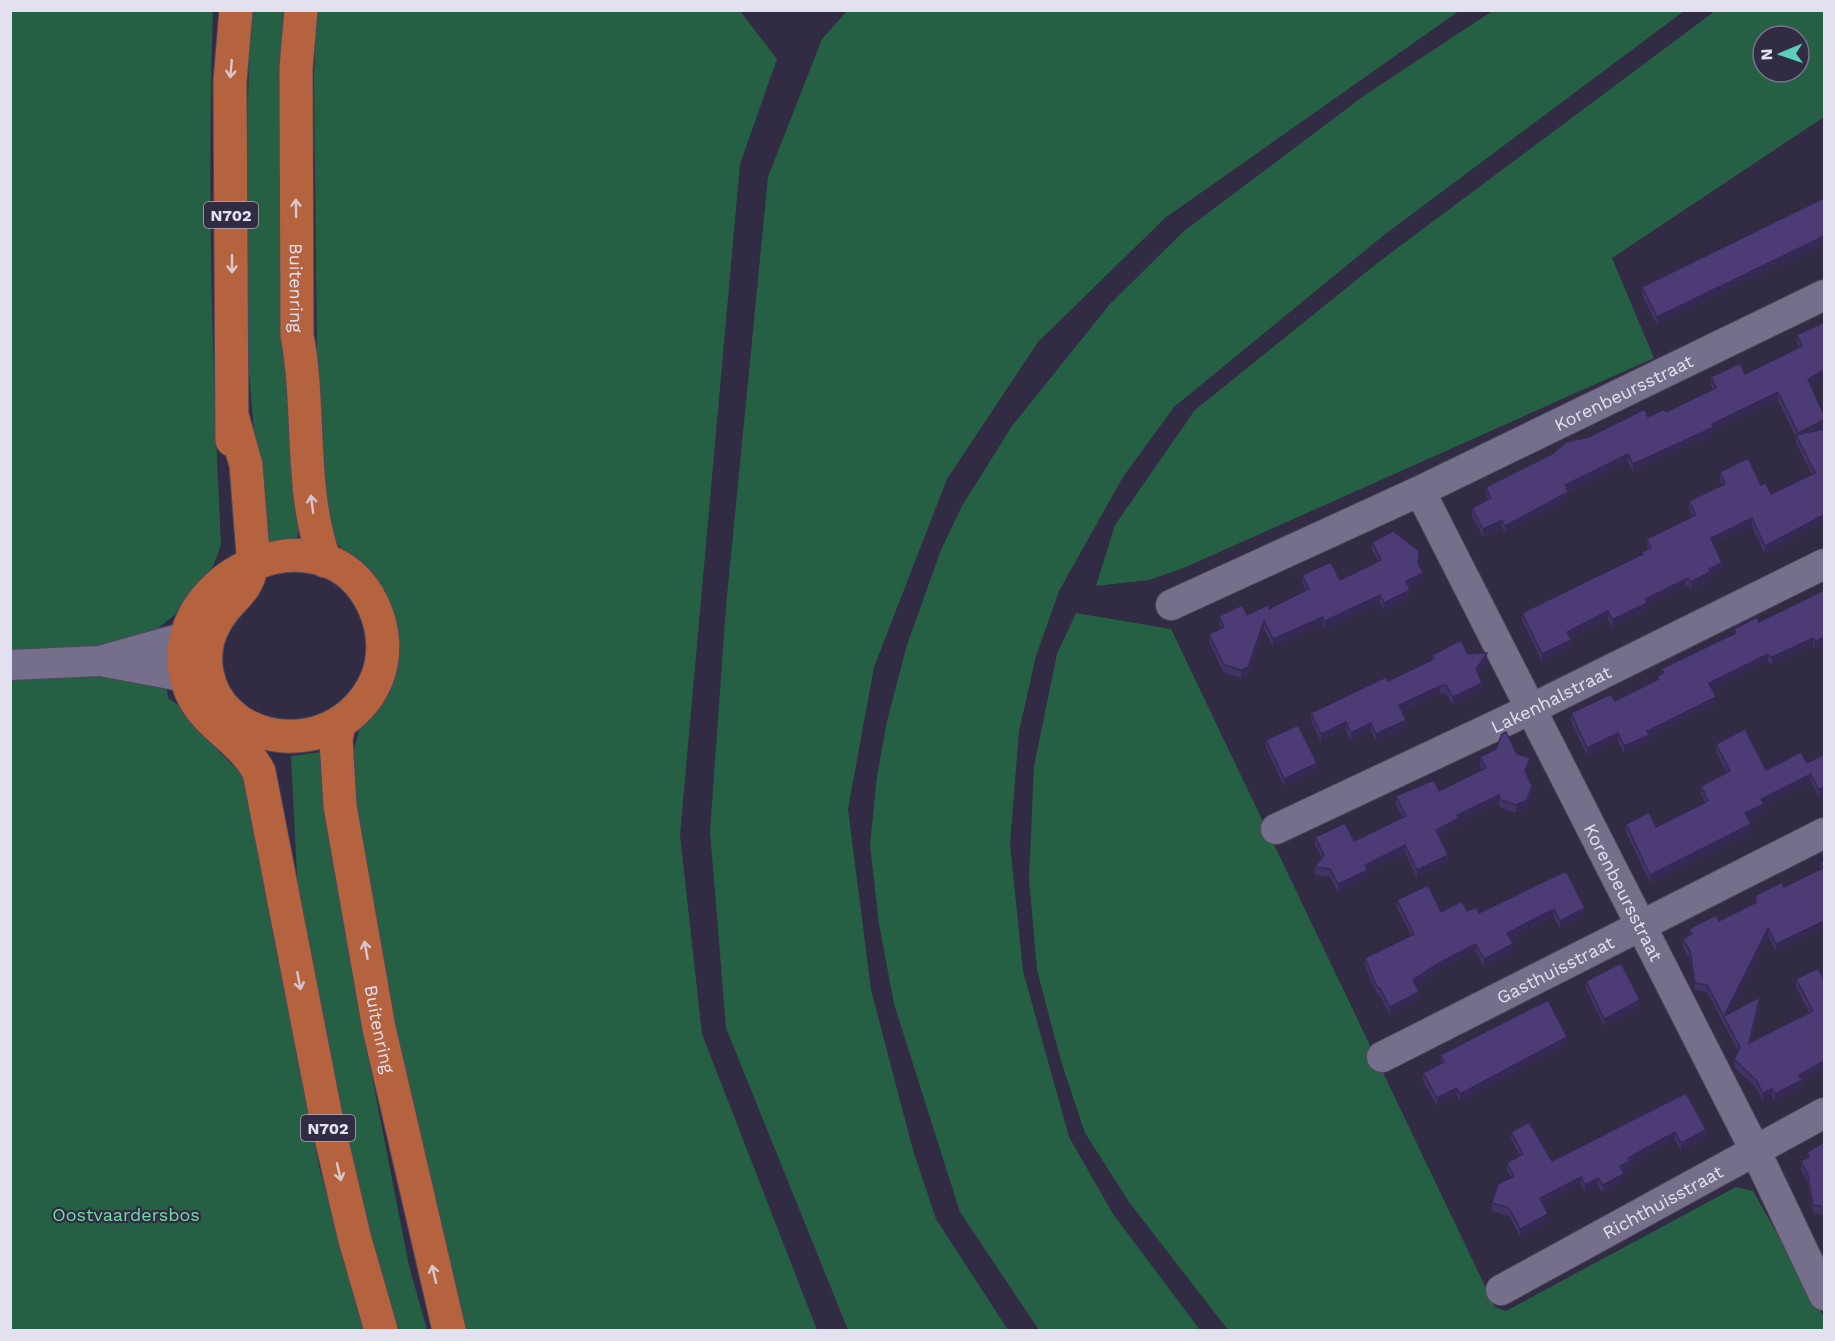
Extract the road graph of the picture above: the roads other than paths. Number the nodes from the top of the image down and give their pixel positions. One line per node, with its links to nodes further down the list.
1 (236, 10): 7 (highway, N702, one-way to 7)
2 (301, 10): 5 (highway, Buitenring, one-way to 2)
3 (1824, 295): 4 (street, Korenbeursstraat)
4 (1420, 491): 8 (street, Korenbeursstraat); 13 (street, Korenbeursstraat)
5 (325, 561): 7 (highway); 14 (highway)
6 (1824, 564): 13 (street, Lakenhalstraat)
7 (240, 571): 9 (highway, N702); 12 (highway, N702)
8 (1171, 605)
9 (186, 637): 10 (street); 12 (highway, N702)
10 (100, 661): 11 (street); 12 (street)
11 (10, 665)
12 (199, 683): 15 (highway, N702)
13 (1531, 709): 16 (street, Lakenhalstraat); 18 (street, Korenbeursstraat)
14 (339, 724): 15 (highway); 25 (highway, Buitenring, one-way to 14)
15 (244, 733): 24 (highway, N702, one-way to 24)
16 (1276, 829)
17 (1824, 833): 18 (street, Gasthuisstraat)
18 (1642, 928): 19 (street, Gasthuisstraat); 21 (street, Korenbeursstraat)
19 (1382, 1057)
20 (1824, 1113): 21 (street, Richthuisstraat)
21 (1755, 1150): 22 (street, Richthuisstraat); 23 (street, Korenbeursstraat)
22 (1501, 1290)
23 (1824, 1295)
24 (381, 1330)
25 (449, 1330)

